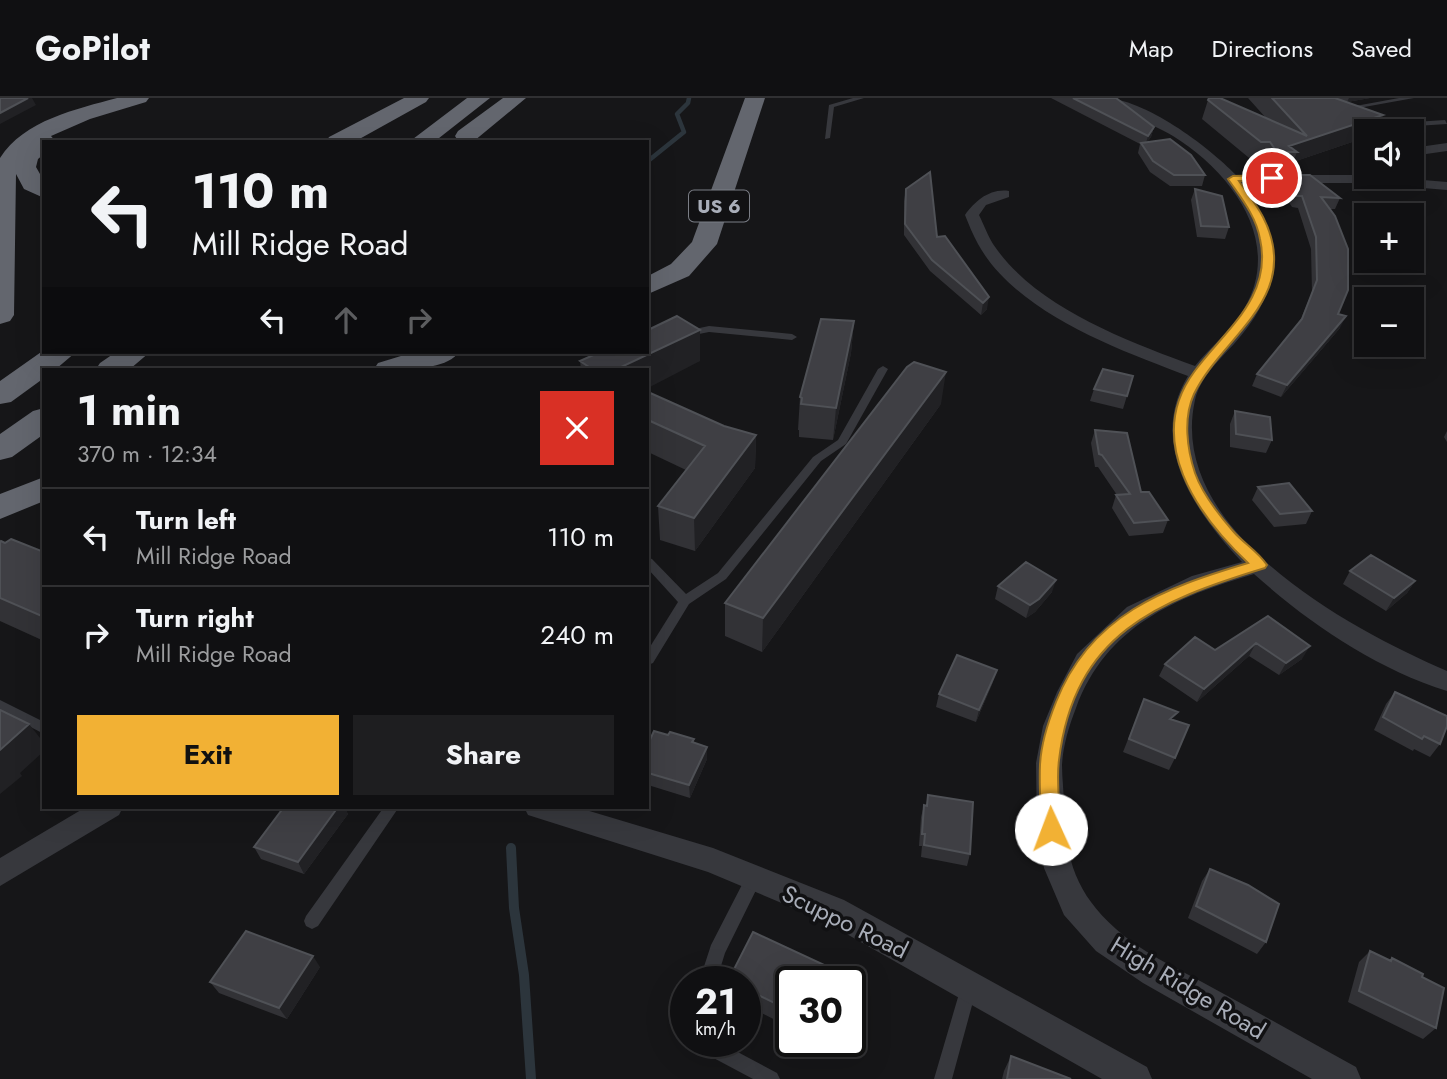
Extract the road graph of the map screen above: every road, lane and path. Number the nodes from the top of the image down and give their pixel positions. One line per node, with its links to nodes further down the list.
1 (139, 98): 30 (highway)
2 (158, 98): 14 (highway)
3 (419, 98): 15 (highway)
4 (428, 98): 16 (highway)
5 (480, 98): 17 (highway)
6 (516, 98): 18 (highway)
7 (741, 98): 28 (highway)
8 (755, 98): 29 (highway, US 6)
9 (861, 98): 13 (lane)
10 (1109, 98): 23 (street)
11 (1410, 98): 12 (lane)
12 (1446, 122)
13 (827, 138)
14 (49, 140)
15 (341, 140)
16 (365, 140)
17 (423, 140)
18 (461, 140)
19 (42, 144): 26 (highway)
20 (1447, 147): 21 (street)
21 (1424, 150)
22 (1354, 176): 23 (street)
23 (1233, 179): 39 (street)
24 (1424, 183): 25 (street)
25 (1447, 186)
26 (42, 190)
27 (1004, 194): 39 (street)
28 (649, 274)
29 (649, 286)
30 (0, 315)
31 (675, 337): 32 (lane)
32 (792, 337)
33 (58, 354): 40 (highway)
34 (132, 354): 36 (highway)
35 (438, 354): 37 (highway)
36 (112, 368)
37 (392, 368)
38 (883, 369): 47 (lane)
39 (1199, 374): 46 (street)
40 (0, 395)
41 (42, 419): 42 (highway)
42 (0, 450)
43 (42, 489): 44 (highway)
44 (0, 507)
45 (649, 563): 47 (lane)
46 (1259, 565): 49 (street); 64 (street, High Ridge Road)
47 (685, 601): 48 (lane)
48 (649, 658)
49 (1447, 681)
50 (0, 705): 51 (lane)
51 (42, 728)
52 (106, 809): 55 (street)
53 (391, 809): 57 (lane)
54 (553, 809): 56 (street, Scuppo Road)
55 (0, 873)
56 (754, 878): 58 (lane); 59 (street, Scuppo Road)
57 (312, 920)
58 (712, 966)
59 (969, 986): 62 (lane); 63 (street, Scuppo Road)
60 (729, 1057): 61 (lane)
61 (771, 1079)
62 (943, 1079)
63 (1135, 1079)
64 (1344, 1079)

